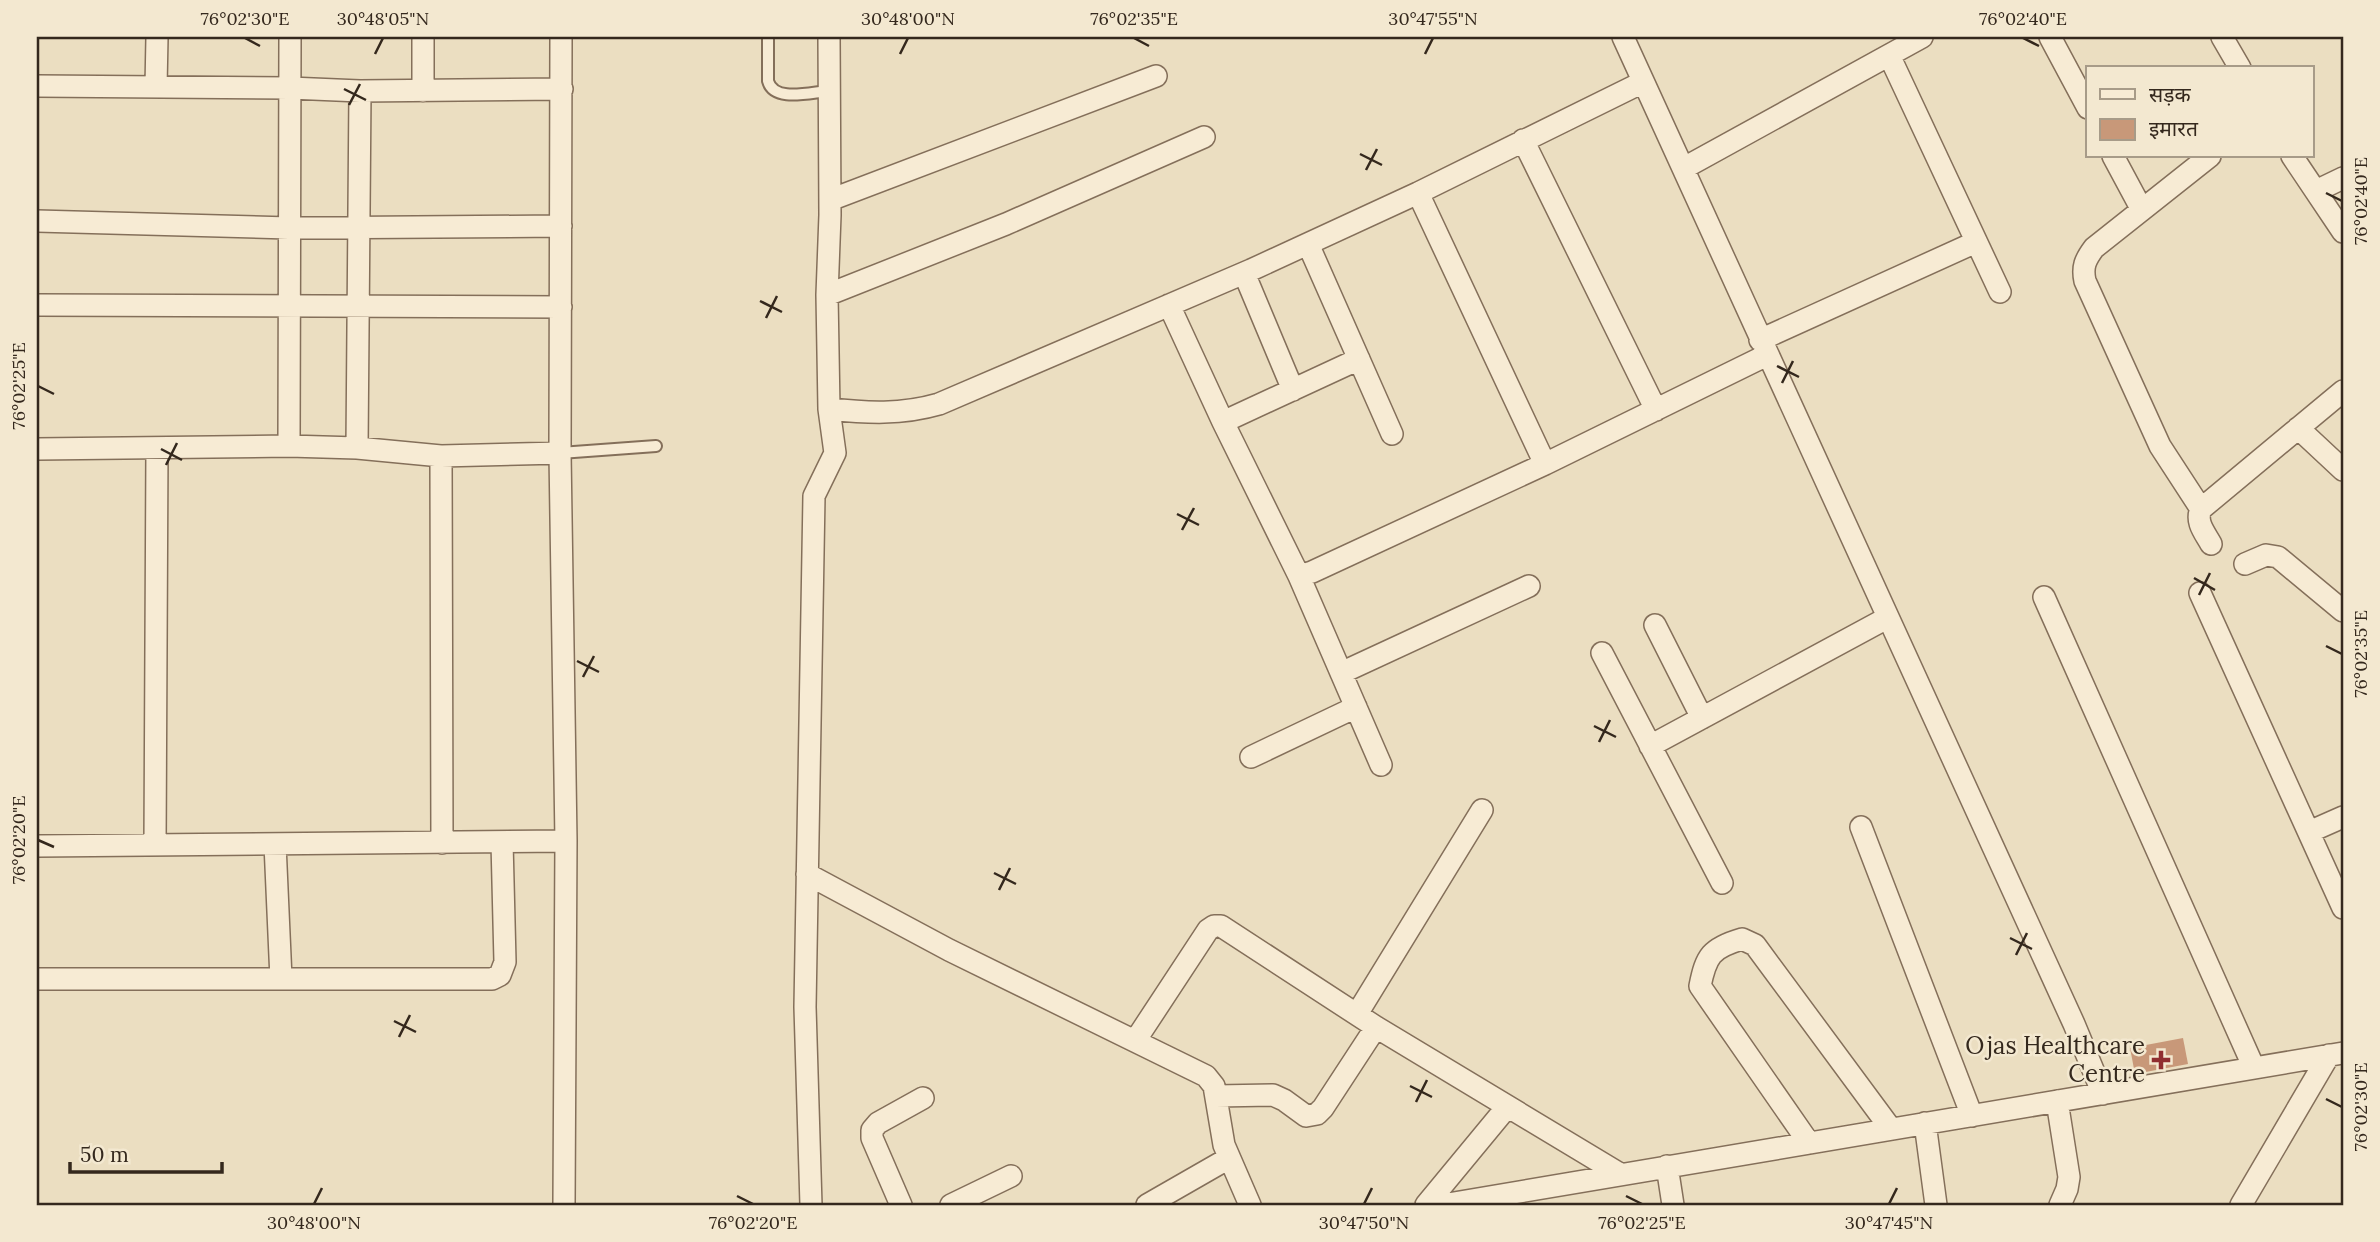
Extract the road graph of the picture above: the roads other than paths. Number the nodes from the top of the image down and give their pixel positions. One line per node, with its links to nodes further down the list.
1 (157, 37): 16 (street)
2 (290, 37): 17 (street)
3 (423, 37): 19 (street)
4 (561, 37): 18 (street)
5 (768, 37): 21 (lane)
6 (829, 37): 21 (street)
7 (1623, 37): 14 (street)
8 (1922, 37): 11 (street)
9 (2050, 37): 22 (street)
10 (2222, 37): 12 (street)
11 (1889, 55): 28 (street); 39 (street)
12 (2239, 66)
13 (1156, 76): 32 (street)
14 (1643, 82): 24 (street); 28 (street)
15 (37, 86): 16 (street)
16 (156, 87): 17 (street)
17 (290, 88): 20 (street); 37 (street)
18 (562, 89): 19 (street); 35 (street)
19 (423, 90): 20 (street)
20 (360, 91): 36 (street)
21 (830, 91): 32 (street)
22 (2086, 104)
23 (1204, 137): 43 (street)
24 (1523, 140): 31 (street); 54 (street)
25 (2114, 158): 33 (street)
26 (2207, 158): 33 (street)
27 (2292, 158): 30 (street)
28 (1684, 168): 49 (street)
29 (2343, 178): 30 (street)
30 (2316, 191): 38 (street)
31 (1418, 193): 40 (street); 65 (street)
32 (830, 200): 43 (street)
33 (2142, 210): 67 (street)
34 (37, 221): 37 (street)
35 (561, 226): 36 (street); 48 (street)
36 (358, 227): 37 (street); 47 (street)
37 (289, 228): 45 (street)
38 (2343, 232)
39 (1976, 242): 42 (street); 49 (street)
40 (1308, 244): 41 (street); 50 (street)
41 (1244, 273): 46 (street); 51 (street)
42 (2000, 292)
43 (827, 295): 53 (street)
44 (37, 305): 45 (street)
45 (289, 305): 47 (street); 58 (street)
46 (1169, 305): 53 (street); 55 (street)
47 (358, 307): 48 (street); 61 (street)
48 (561, 307): 63 (street)
49 (1763, 347): 54 (street); 75 (street)
50 (1359, 359): 51 (street); 57 (street)
51 (1293, 390): 55 (street)
52 (2343, 391): 56 (street)
53 (829, 409): 94 (street)
54 (1656, 410): 65 (street)
55 (1223, 422): 70 (street)
56 (2298, 428): 66 (street); 67 (street)
57 (1392, 434)
58 (289, 446): 60 (street); 61 (street)
59 (656, 446): 63 (lane)
60 (157, 448): 62 (street); 92 (street)
61 (357, 448): 64 (street)
62 (37, 449)
63 (560, 453): 64 (street); 88 (street)
64 (441, 456): 90 (street)
65 (1545, 464): 70 (street)
66 (2343, 471)
67 (2201, 509): 68 (street)
68 (2211, 544)
69 (2245, 565): 74 (street)
70 (1299, 576): 78 (street)
71 (1529, 586): 78 (street)
72 (2200, 593): 87 (street)
73 (2044, 597): 103 (street)
74 (2343, 611)
75 (1887, 618): 80 (street); 104 (street)
76 (1655, 625): 80 (street)
77 (1602, 653): 81 (street)
78 (1341, 673): 79 (street)
79 (1356, 707): 82 (street); 83 (street)
80 (1702, 718): 81 (street)
81 (1650, 746): 95 (street)
82 (1251, 757)
83 (1381, 765)
84 (1482, 810): 99 (street)
85 (2343, 817): 87 (street)
86 (1861, 827): 109 (street)
87 (2309, 832): 96 (street)
88 (566, 841): 89 (street); 117 (street)
89 (502, 842): 90 (street); 98 (street)
90 (442, 843): 91 (street)
91 (275, 844): 92 (street); 98 (street)
92 (155, 845): 93 (street)
93 (37, 846)
94 (807, 874): 101 (street); 118 (street)
95 (1722, 883)
96 (2343, 908)
97 (37, 979): 98 (street)
98 (282, 979)
99 (1357, 1014): 100 (street); 101 (street)
100 (1376, 1027): 105 (street); 108 (street)
101 (1135, 1041): 105 (street)
102 (2336, 1054): 103 (street); 128 (street)
103 (2254, 1068): 104 (street)
104 (2103, 1094): 107 (street)
105 (1216, 1096): 113 (street)
106 (923, 1098): 119 (street)
107 (2057, 1101): 109 (street); 127 (street)
108 (1507, 1107): 115 (street); 123 (street)
109 (1972, 1116): 110 (street)
110 (1925, 1124): 111 (street); 126 (street)
111 (1891, 1129): 112 (street); 112 (street)
112 (1809, 1143): 114 (street)
113 (1229, 1158): 121 (street); 122 (street)
114 (1667, 1167): 115 (street); 125 (street)
115 (1620, 1174): 124 (street)
116 (1011, 1176): 120 (street)
117 (564, 1205)
118 (811, 1205)
119 (901, 1205)
120 (951, 1205)
121 (1147, 1205)
122 (1250, 1205)
123 (1426, 1205)
124 (1441, 1205)
125 (1674, 1205)
126 (1936, 1205)
127 (2060, 1205)
128 (2241, 1205)

